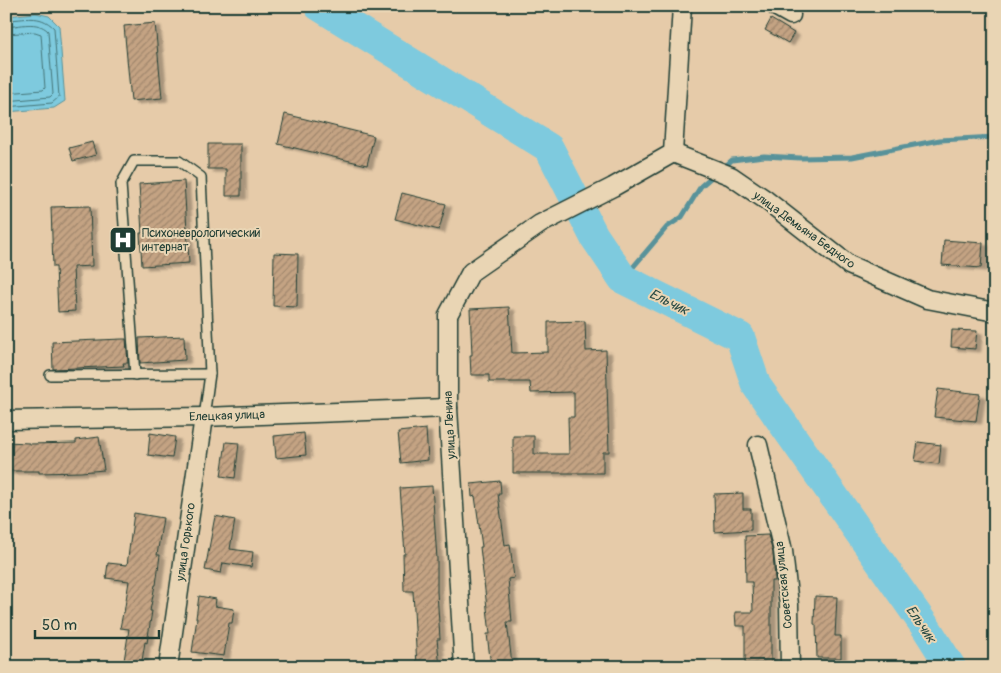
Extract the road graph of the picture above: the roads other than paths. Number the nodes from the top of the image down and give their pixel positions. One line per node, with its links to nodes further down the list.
1 (682, 6): 4 (street)
2 (775, 6): 3 (street)
3 (791, 15)
4 (674, 153): 5 (street, улица Демьяна Бедного); 9 (street, улица Ленина)
5 (995, 312)
6 (210, 374): 7 (lane); 7 (lane); 10 (lane)
7 (135, 375): 8 (lane)
8 (50, 376)
9 (448, 408): 10 (street, Елецкая улица); 14 (street, улица Ленина)
10 (204, 418): 11 (street, Елецкая улица); 13 (street, улица Горького)
11 (6, 420)
12 (758, 445): 15 (street, Советская улица)
13 (168, 667)
14 (464, 667)
15 (790, 667)

